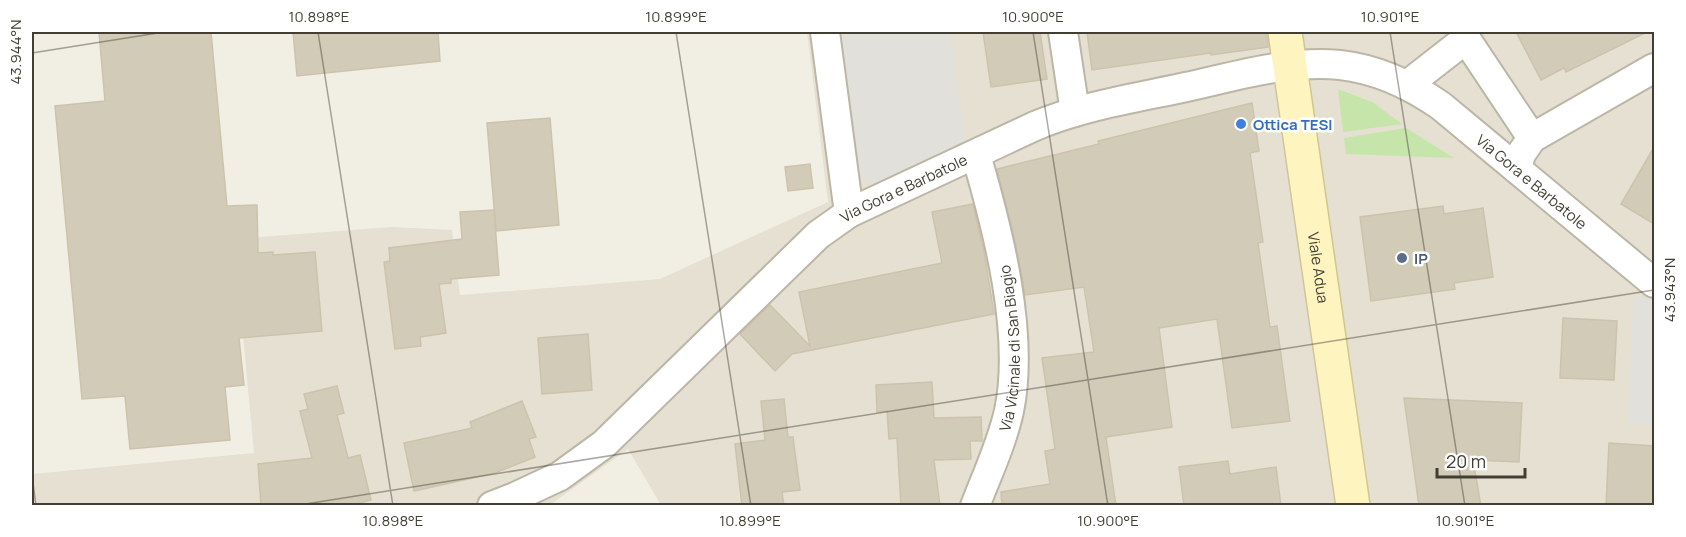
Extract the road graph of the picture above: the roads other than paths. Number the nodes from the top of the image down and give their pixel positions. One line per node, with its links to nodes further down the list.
1 (825, 32): 12 (street)
2 (1063, 32): 8 (street)
3 (1286, 32): 5 (main road, Viale Adua)
4 (1465, 35): 7 (street); 9 (street)
5 (1290, 65): 7 (street, Via Gora e Barbatole); 8 (street, Via Gora e Barbatole); 16 (main road, Viale Adua)
6 (1654, 68): 9 (street)
7 (1407, 85): 11 (street, Via Gora e Barbatole)
8 (1075, 112): 10 (street, Via Gora e Barbatole)
9 (1532, 138): 11 (street)
10 (976, 155): 12 (street, Via Gora e Barbatole); 15 (street, Via Vicinale di San Biagio)
11 (1517, 169): 13 (street, Via Gora e Barbatole)
12 (849, 213): 14 (street, Via Gora e Barbatole)
13 (1654, 283)
14 (492, 506)
15 (975, 506)
16 (1353, 506)

